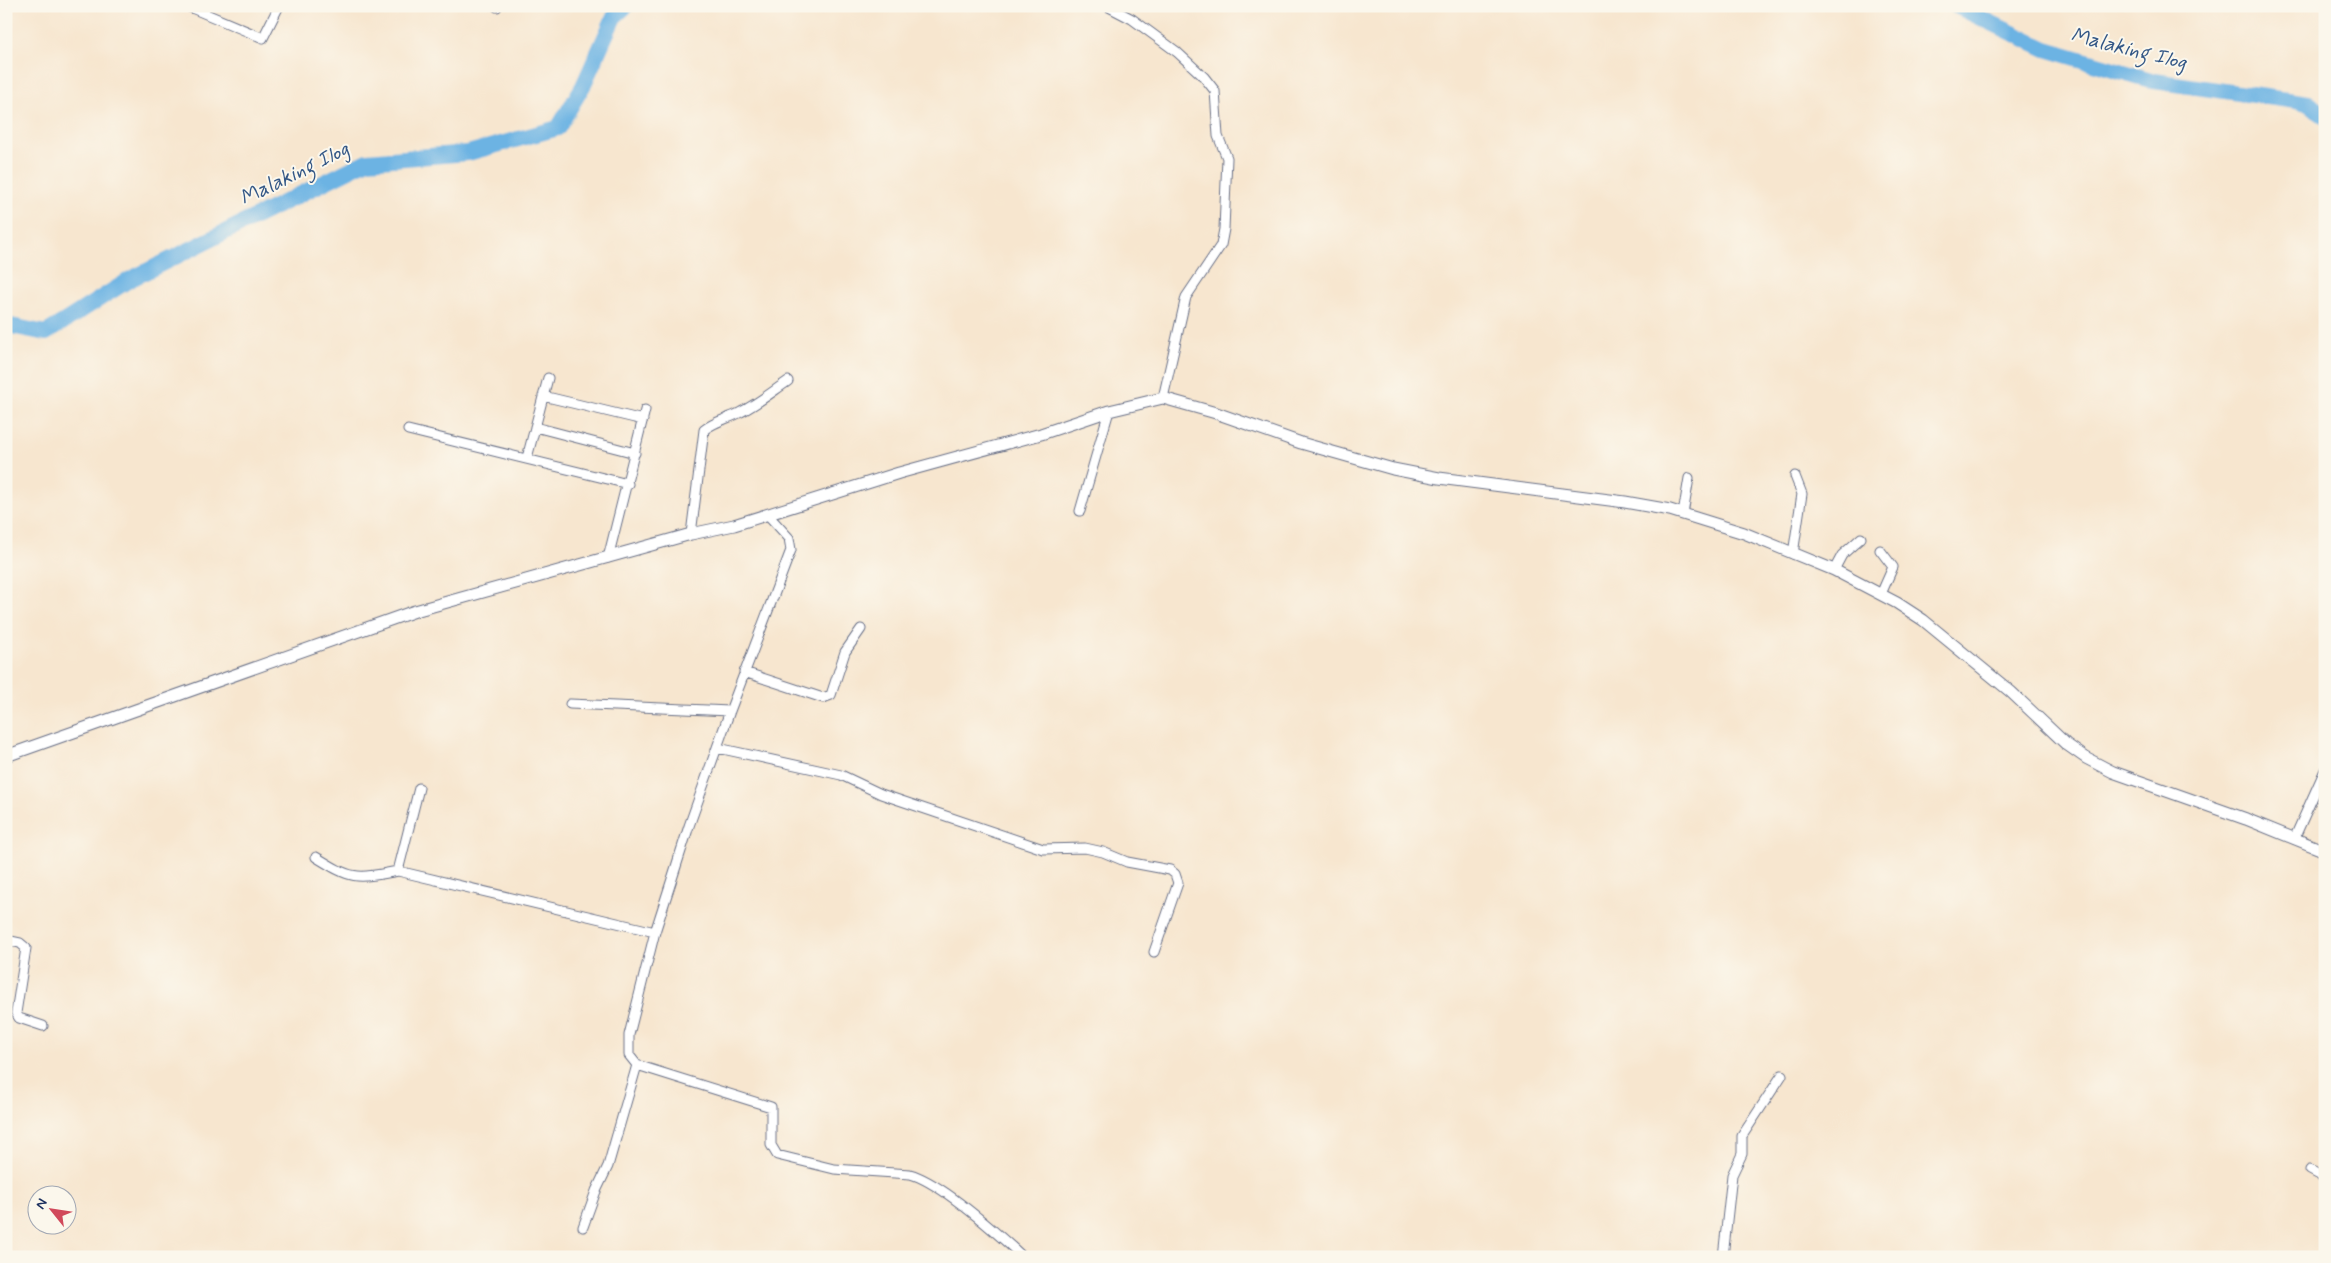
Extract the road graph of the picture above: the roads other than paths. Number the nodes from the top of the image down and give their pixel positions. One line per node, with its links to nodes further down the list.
1 (187, 6): 2 (street)
2 (279, 6)
3 (1107, 6): 7 (street)
4 (548, 378): 6 (street)
5 (788, 381): 21 (street)
6 (543, 396): 10 (street); 11 (street)
7 (1163, 398): 9 (street); 19 (street)
8 (645, 410): 10 (street)
9 (1109, 411): 18 (street); 20 (street)
10 (643, 420): 13 (street)
11 (535, 427): 13 (street); 14 (street)
12 (408, 430): 14 (street)
13 (635, 453): 17 (street)
14 (527, 458): 17 (street)
15 (1795, 476): 24 (street)
16 (1689, 478): 19 (street)
17 (628, 484): 25 (street)
18 (1080, 511)
19 (1683, 514): 24 (street)
20 (768, 515): 21 (street); 29 (street)
21 (691, 534): 25 (street)
22 (1861, 538): 26 (street)
23 (1880, 550): 27 (street)
24 (1793, 554): 26 (street)
25 (608, 558): 33 (street)
26 (1834, 570): 27 (street)
27 (1881, 594): 36 (street)
28 (861, 629): 29 (street)
29 (744, 672): 31 (street)
30 (570, 704): 31 (street)
31 (730, 711): 32 (street)
32 (718, 748): 40 (street); 42 (street)
33 (6, 756)
34 (2325, 770): 36 (street)
35 (420, 788): 39 (street)
36 (2294, 839): 37 (street)
37 (2325, 852)
38 (316, 857): 39 (street)
39 (398, 871): 40 (street)
40 (655, 932): 44 (street)
41 (6, 940): 43 (street)
42 (1154, 952)
43 (43, 1026)
44 (636, 1065): 48 (street); 49 (street)
45 (1782, 1075): 50 (street)
46 (2310, 1170): 47 (street)
47 (2325, 1178)
48 (583, 1227)
49 (1023, 1257)
50 (1723, 1257)

